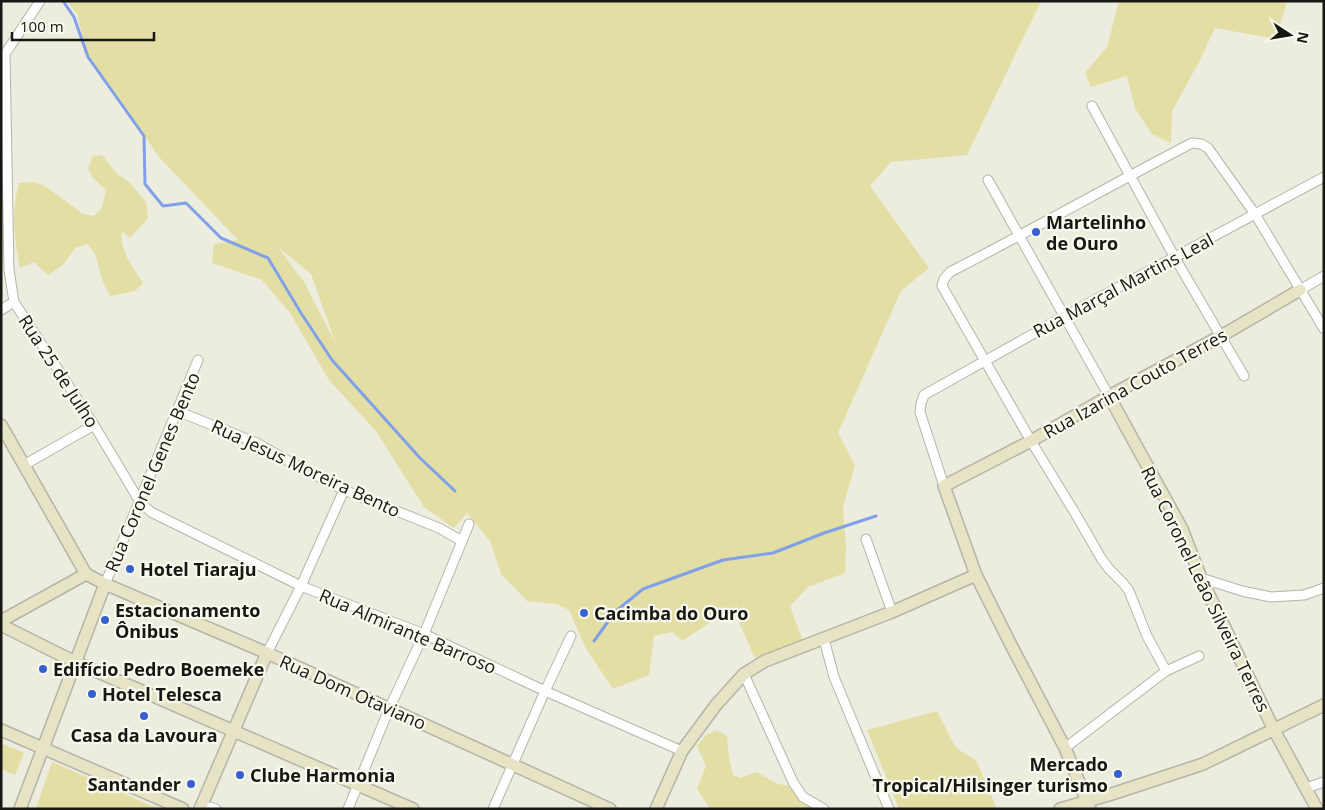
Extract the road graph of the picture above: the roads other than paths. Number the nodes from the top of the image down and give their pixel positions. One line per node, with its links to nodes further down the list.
1 (40, 1): 2 (street, Rua 25 de Julho)
2 (3, 55): 12 (street, Rua 25 de Julho)
3 (1092, 106): 4 (street)
4 (1130, 176): 7 (street); 8 (street); 9 (street)
5 (1324, 177): 7 (street, Rua Marçal Martins Leal)
6 (988, 180): 8 (street)
7 (1255, 214): 9 (street, Rua Marçal Martins Leal); 11 (street)
8 (1020, 237): 14 (street); 18 (street)
9 (1175, 258): 14 (street, Rua Marçal Martins Leal); 16 (street)
10 (1324, 276): 11 (street, Rua Izarina Couto Terres)
11 (1300, 290): 15 (street); 16 (street, Rua Izarina Couto Terres)
12 (14, 302): 13 (street); 23 (street, Rua 25 de Julho)
13 (1, 310)
14 (1064, 316): 18 (street, Rua Marçal Martins Leal); 20 (street)
15 (1324, 329)
16 (1221, 336): 19 (street); 20 (street, Rua Izarina Couto Terres)
17 (198, 360): 21 (street, Rua Coronel Genes Bento)
18 (985, 362): 24 (street); 26 (street, Rua Marçal Martins Leal)
19 (1244, 376)
20 (1109, 396): 24 (street, Rua Izarina Couto Terres); 34 (street, Rua Coronel Leão Silveira Terres)
21 (176, 411): 27 (street, Rua Jesus Moreira Bento); 28 (street, Rua Coronel Genes Bento)
22 (1, 425): 25 (street)
23 (94, 425): 25 (street); 28 (street, Rua 25 de Julho)
24 (1031, 441): 26 (street, Rua Izarina Couto Terres); 47 (street)
25 (24, 465): 32 (street)
26 (944, 486): 33 (street)
27 (344, 490): 31 (street, Rua Jesus Moreira Bento); 36 (street)
28 (140, 502): 35 (street, Rua Coronel Genes Bento); 36 (street, Rua Almirante Barroso)
29 (469, 524): 31 (street)
30 (866, 539): 38 (street)
31 (462, 541): 41 (street)
32 (86, 574): 35 (street, Rua Dom Otaviano); 39 (street)
33 (976, 575): 38 (street); 56 (street)
34 (1201, 578): 37 (street); 53 (street, Rua Coronel Leão Silveira Terres)
35 (105, 584): 44 (street, Rua Dom Otaviano); 46 (street, Rua Coronel Genes Bento)
36 (301, 586): 41 (street, Rua Almirante Barroso); 44 (street)
37 (1324, 588)
38 (892, 612): 43 (street)
39 (1, 621)
40 (1, 625): 46 (street)
41 (424, 634): 49 (street, Rua Almirante Barroso); 51 (street)
42 (571, 636): 49 (street)
43 (824, 639): 48 (street); 72 (street)
44 (267, 654): 51 (street, Rua Dom Otaviano); 54 (street)
45 (1199, 656): 47 (street)
46 (75, 662): 54 (street); 55 (street, Rua Coronel Genes Bento)
47 (1166, 671): 56 (street)
48 (744, 674): 57 (street); 71 (street)
49 (545, 692): 57 (street, Rua Almirante Barroso); 58 (street)
50 (1324, 705): 53 (street)
51 (389, 709): 58 (street, Rua Dom Otaviano); 60 (street)
52 (1, 730): 55 (street)
53 (1274, 730): 61 (street, Rua Coronel Leão Silveira Terres); 62 (street)
54 (233, 731): 60 (street); 63 (street)
55 (43, 748): 64 (street, Rua Coronel Genes Bento); 65 (street)
56 (1065, 748): 62 (street)
57 (682, 752): 70 (street)
58 (512, 764): 68 (street); 69 (street, Rua Dom Otaviano)
59 (1324, 782): 61 (street)
60 (358, 785): 66 (street); 67 (street)
61 (1306, 788): 74 (street, Rua Coronel Leão Silveira Terres)
62 (1088, 805): 73 (street)
63 (209, 808)
64 (20, 809)
65 (184, 809)
66 (348, 809)
67 (413, 809)
68 (493, 809)
69 (610, 809)
70 (656, 809)
71 (824, 809)
72 (889, 809)
73 (1060, 809)
74 (1316, 809)

